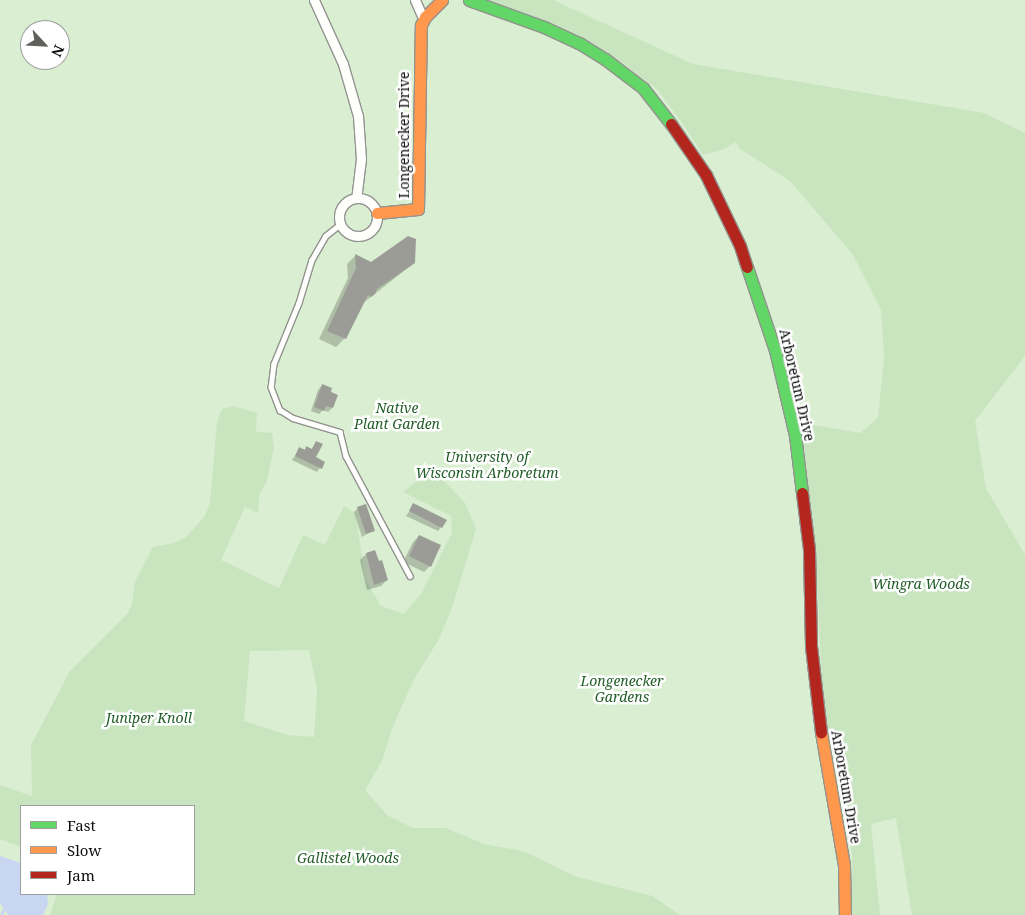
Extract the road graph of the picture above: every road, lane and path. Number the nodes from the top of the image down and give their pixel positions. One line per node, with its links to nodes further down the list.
1 (314, 0): 6 (street)
2 (415, 0): 5 (street)
3 (442, 0): 5 (street)
4 (469, 0): 10 (street, Arboretum Drive)
5 (424, 20): 7 (street, Longenecker Drive)
6 (356, 198): 7 (street); 8 (street)
7 (377, 213): 8 (street)
8 (340, 225): 9 (lane)
9 (410, 576)
10 (845, 915)

